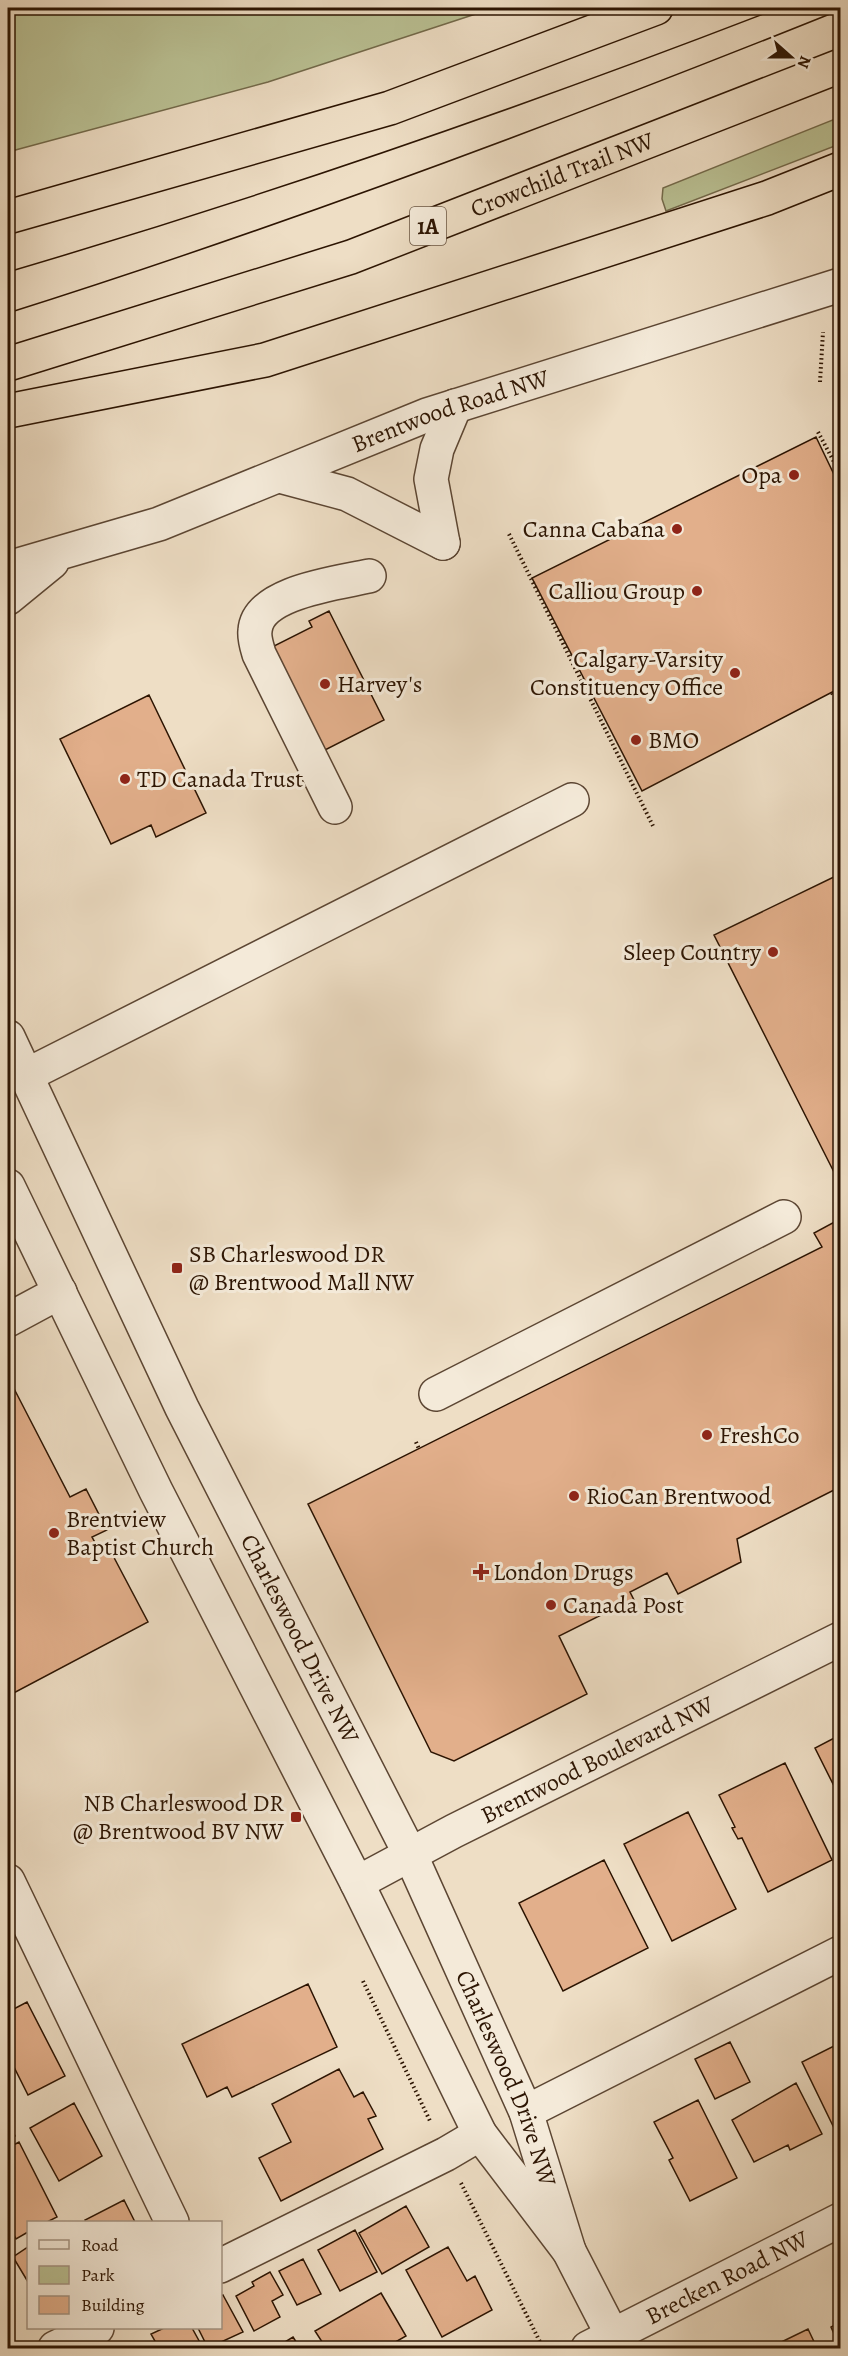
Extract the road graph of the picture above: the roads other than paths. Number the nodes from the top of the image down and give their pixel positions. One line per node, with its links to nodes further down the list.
1 (656, 8): 4 (highway)
2 (840, 66): 6 (highway, Crowchild Trail NW / 1A)
3 (840, 169): 8 (highway)
4 (8, 217)
5 (840, 285): 7 (street, Brentwood Road NW)
6 (8, 364)
7 (455, 406): 9 (street, Brentwood Road NW); 9 (street)
8 (8, 411)
9 (280, 476): 10 (street, Brentwood Road NW)
10 (65, 551): 11 (street, Brentwood Road NW); 13 (street, Brentwood Road NW)
11 (8, 568)
12 (369, 576): 15 (street)
13 (8, 598)
14 (572, 800): 17 (street)
15 (335, 807)
16 (8, 1037): 17 (street, Charleswood Drive NW)
17 (27, 1075): 24 (street, Charleswood Drive NW)
18 (8, 1186): 20 (street, Charleswood Drive NW)
19 (784, 1217): 22 (street)
20 (60, 1292): 21 (street); 26 (street, Charleswood Drive NW)
21 (8, 1320)
22 (435, 1394)
23 (840, 1639): 24 (street, Brentwood Boulevard NW)
24 (411, 1857): 26 (street, Brentwood Boulevard NW); 28 (street, Charleswood Drive NW)
25 (8, 1881): 31 (street)
26 (357, 1883): 29 (street, Charleswood Drive NW)
27 (840, 1953): 28 (street)
28 (526, 2112): 32 (street, Charleswood Drive NW)
29 (480, 2134): 32 (street, Charleswood Drive NW); 33 (street)
30 (840, 2220): 35 (street, Brecken Road NW)
31 (171, 2221)
32 (569, 2251): 35 (street, Charleswood Drive NW)
33 (222, 2265)
34 (95, 2329): 36 (street)
35 (606, 2344)
36 (55, 2349)

